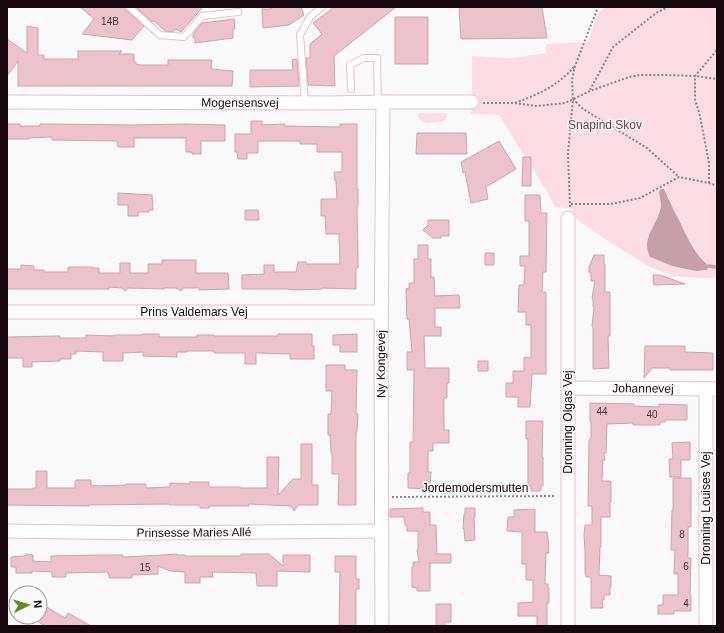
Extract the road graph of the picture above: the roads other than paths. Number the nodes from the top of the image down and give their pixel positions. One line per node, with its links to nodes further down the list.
1 (128, 7): 3 (lane)
2 (322, 7): 8 (lane)
3 (238, 12)
4 (351, 89): 6 (lane)
5 (7, 102): 8 (street, Mogensensvej)
6 (380, 102): 7 (street, Mogensensvej); 8 (street, Mogensensvej); 11 (street, Ny Kongevej)
7 (472, 102)
8 (305, 103)
9 (568, 218): 12 (street, Dronning Olgas Vej)
10 (7, 312): 11 (street, Prins Valdemars Vej)
11 (381, 312): 15 (street, Ny Kongevej)
12 (568, 388): 13 (street, Johannevej); 17 (street, Dronning Olgas Vej)
13 (712, 389): 18 (street, Dronning Louises Vej)
14 (7, 531): 15 (street, Prinsesse Maries Allé)
15 (382, 531): 16 (street, Ny Kongevej)
16 (382, 626)
17 (568, 626)
18 (706, 626)

